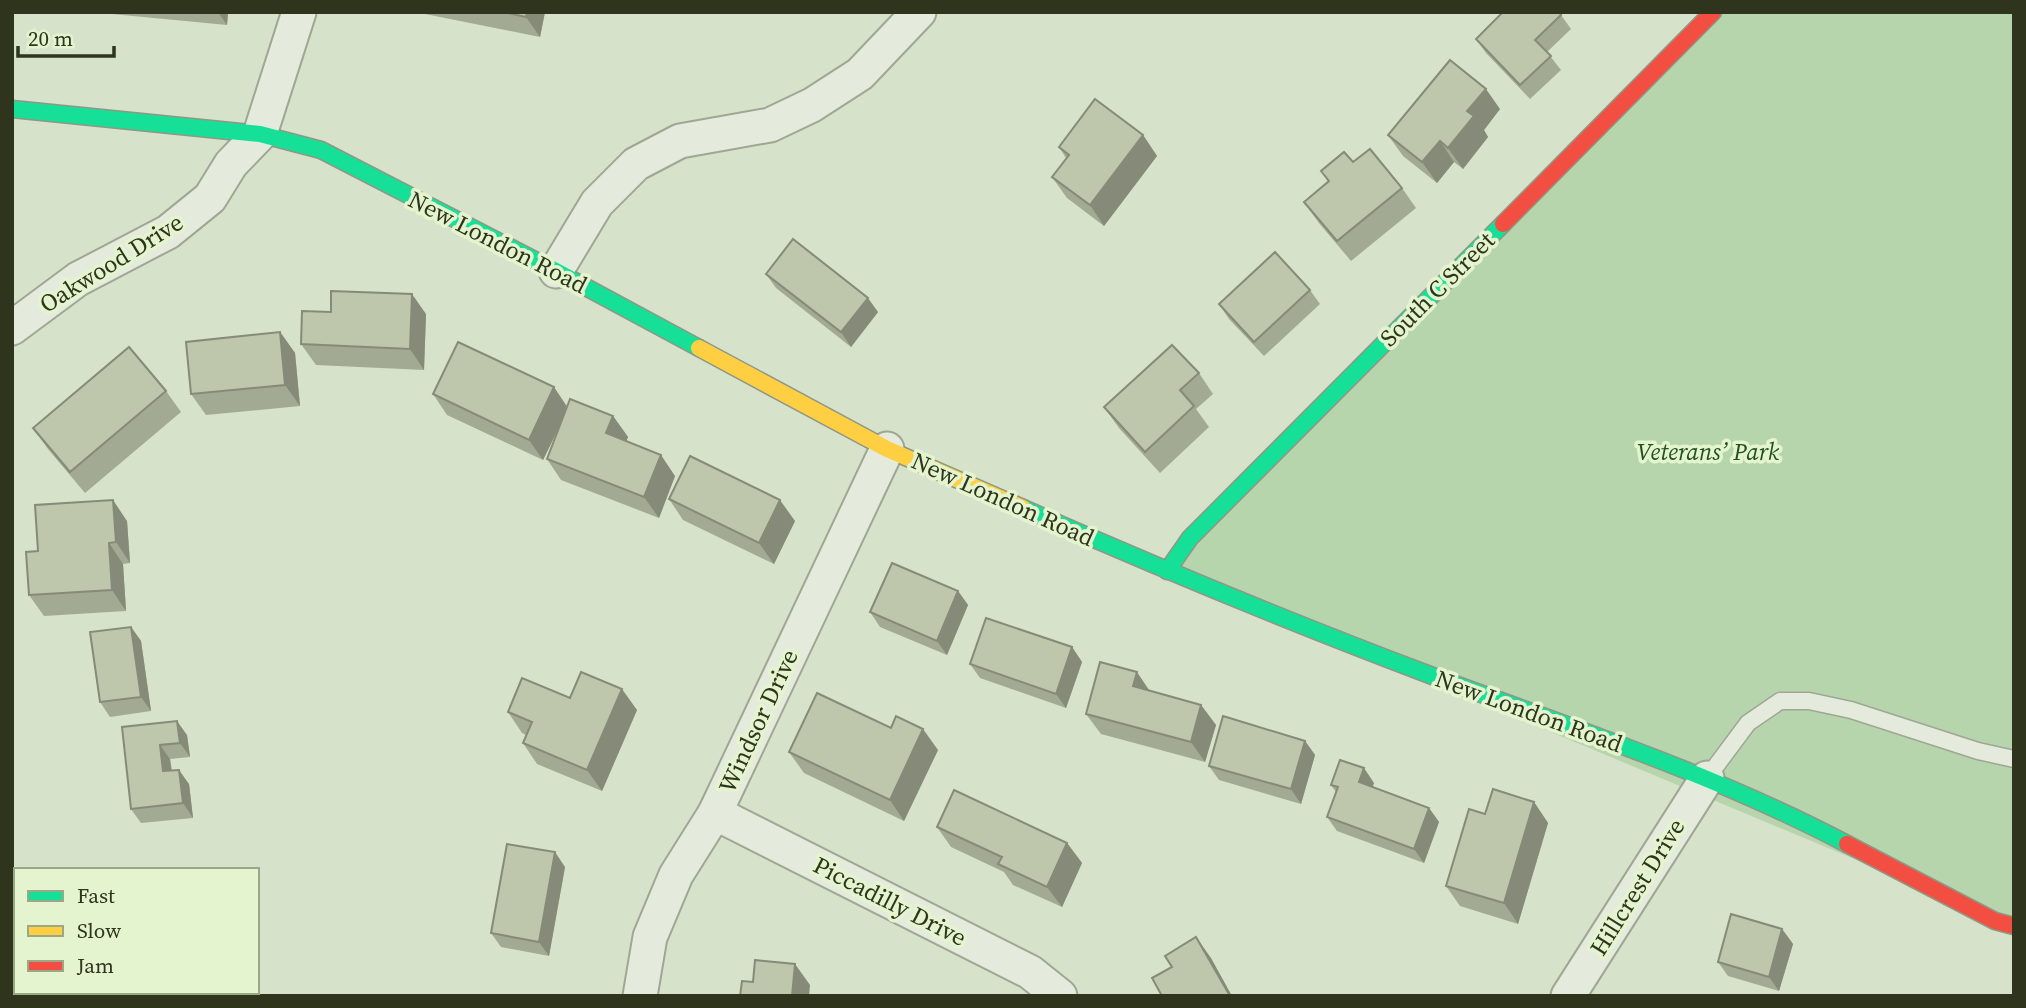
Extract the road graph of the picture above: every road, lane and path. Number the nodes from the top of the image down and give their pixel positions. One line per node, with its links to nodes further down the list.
1 (299, 12): 5 (street, Oakwood Drive)
2 (919, 12): 6 (street)
3 (1713, 12): 9 (street, South C Street)
4 (12, 109): 5 (street, New London Road)
5 (260, 134): 6 (street, New London Road); 7 (street, Oakwood Drive)
6 (556, 271): 8 (street, New London Road)
7 (12, 328)
8 (887, 449): 9 (street, New London Road); 12 (street, Windsor Drive)
9 (1167, 571): 11 (street, New London Road)
10 (2014, 760): 11 (lane)
11 (1707, 778): 13 (street, New London Road); 18 (street, Hillcrest Drive)
12 (715, 813): 16 (street, Windsor Drive); 17 (street, Piccadilly Drive)
13 (1995, 921): 14 (street, New London Road); 15 (street, New London Road)
14 (2014, 926)
15 (2014, 939)
16 (640, 996)
17 (1060, 996)
18 (1568, 996)

